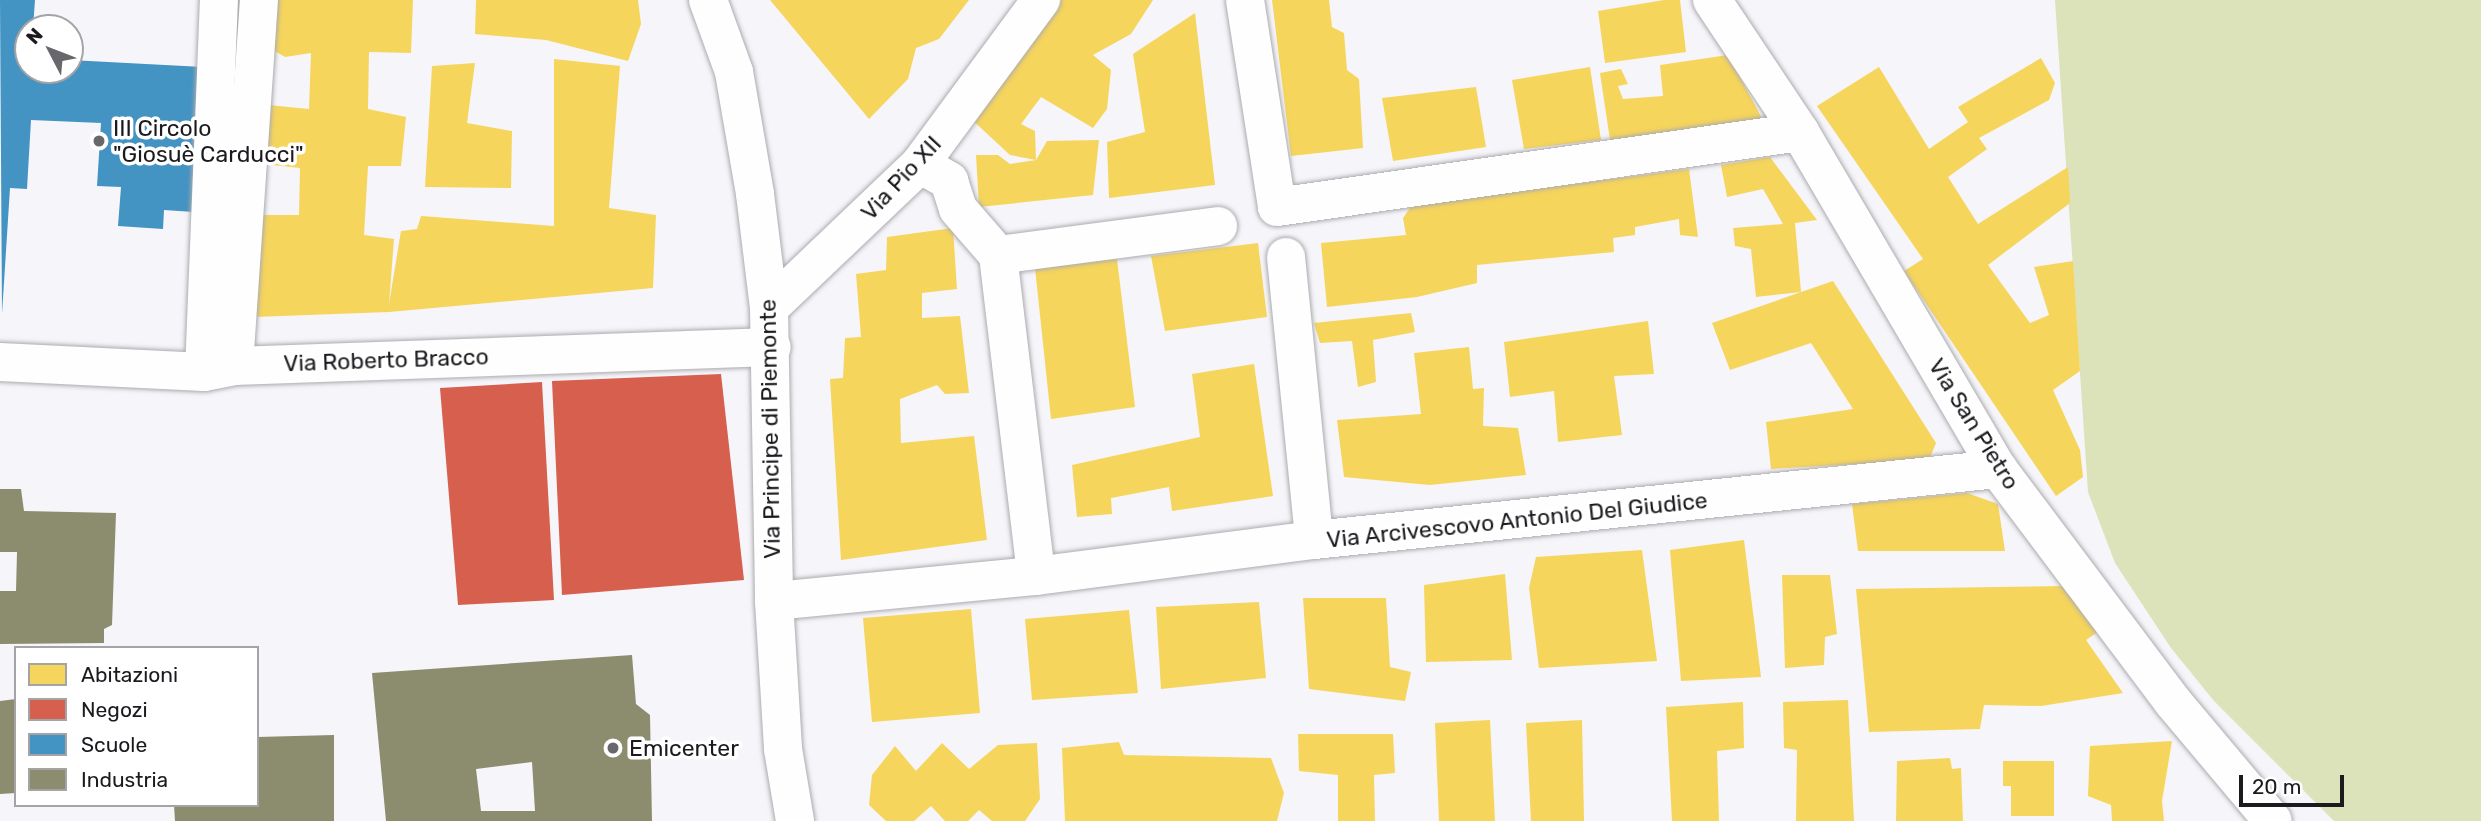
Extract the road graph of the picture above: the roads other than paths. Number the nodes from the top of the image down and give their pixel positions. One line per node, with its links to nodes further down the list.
1 (219, 0): 15 (street)
2 (259, 0): 15 (street)
3 (708, 0): 12 (street, Via Principe di Piemonte)
4 (1041, 0): 8 (street, Via Pio XII)
5 (1245, 0): 7 (street)
6 (1712, 0): 7 (street, Via San Pietro)
7 (1800, 132): 16 (street, Via San Pietro)
8 (920, 164): 10 (street); 12 (street, Via Pio XII)
9 (1218, 226): 10 (street)
10 (998, 255): 18 (street)
11 (1286, 257): 17 (street)
12 (769, 308): 13 (street, Via Principe di Piemonte)
13 (772, 347): 15 (street, Via Roberto Bracco); 19 (street, Via Principe di Piemonte)
14 (0, 362): 15 (street, Via Roberto Bracco)
15 (219, 369)
16 (1998, 469): 17 (street, Via Arcivescovo Antonio Del Giudice); 21 (street, Via San Pietro)
17 (1314, 540): 18 (street, Via Arcivescovo Antonio Del Giudice)
18 (1036, 576): 19 (street, Via Arcivescovo Antonio Del Giudice)
19 (774, 601): 20 (street, Via Principe di Piemonte)
20 (795, 821)
21 (2273, 821)

